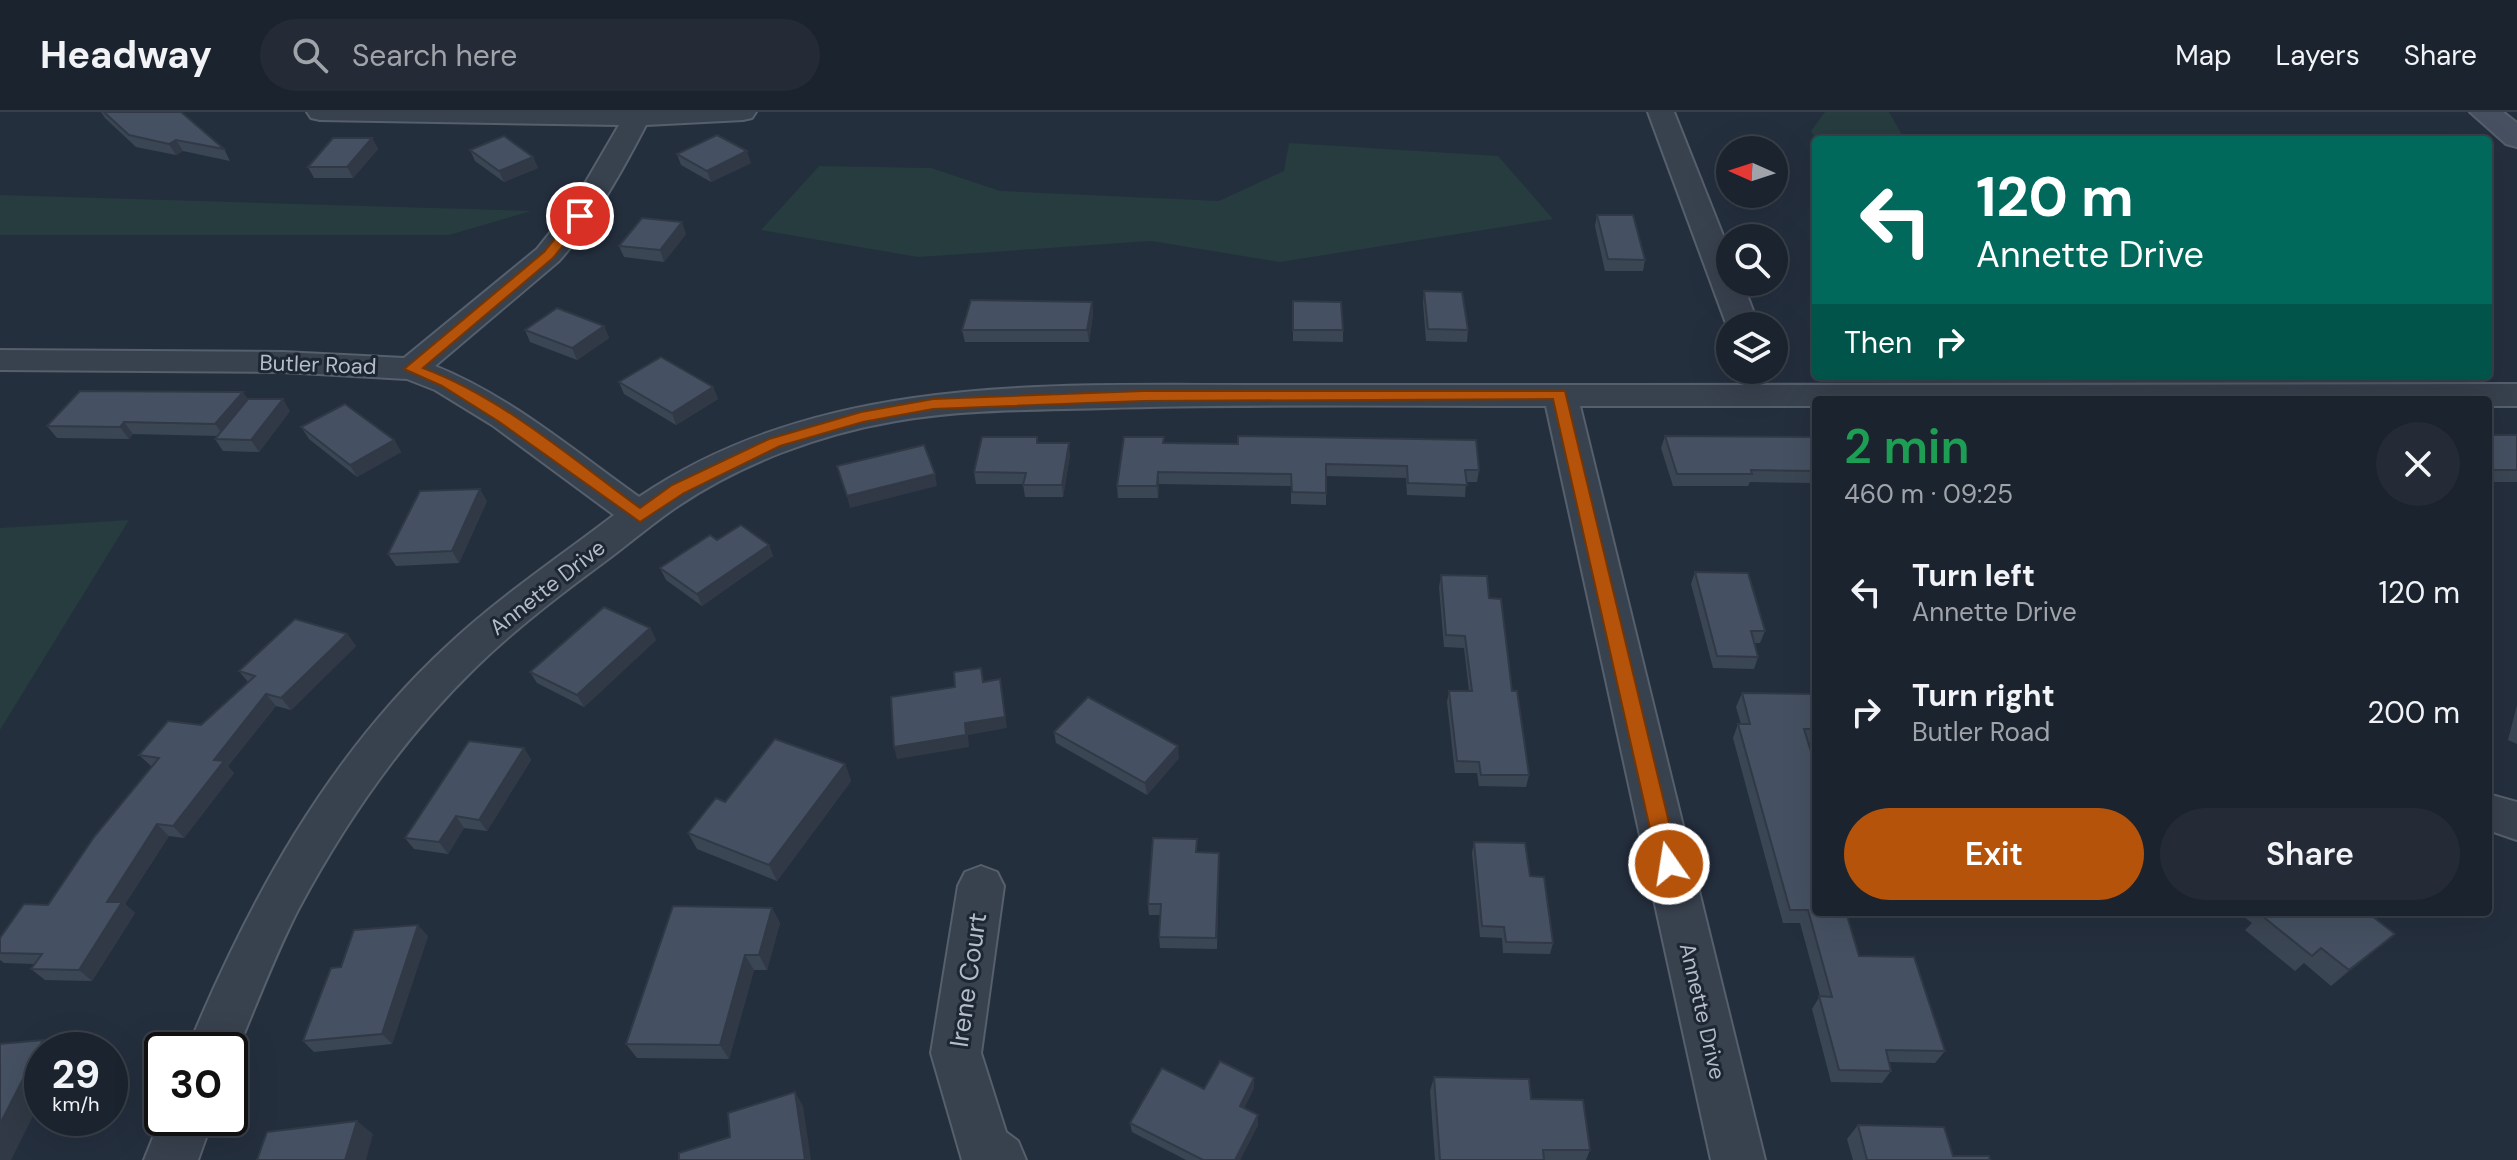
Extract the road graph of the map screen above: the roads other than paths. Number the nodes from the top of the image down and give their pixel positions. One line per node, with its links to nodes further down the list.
1 (320, 112): 5 (street)
2 (743, 112): 5 (street)
3 (1661, 112): 7 (street)
4 (2485, 112): 6 (main road)
5 (637, 117): 9 (street)
6 (2517, 138)
7 (1738, 312)
8 (0, 360): 9 (street, Butler Road)
9 (412, 369): 14 (street, Butler Road)
10 (1788, 382): 13 (street, Annette Drive)
11 (1730, 384): 12 (street, Annette Drive)
12 (1560, 394): 14 (street, Annette Drive); 22 (street, Annette Drive)
13 (2517, 395)
14 (640, 516): 18 (street, Annette Drive)
15 (2492, 813): 16 (street)
16 (2517, 821)
17 (981, 886): 21 (street, Irene Court)
18 (219, 1032)
19 (180, 1136): 20 (street)
20 (171, 1160)
21 (999, 1160)
22 (1738, 1160)

